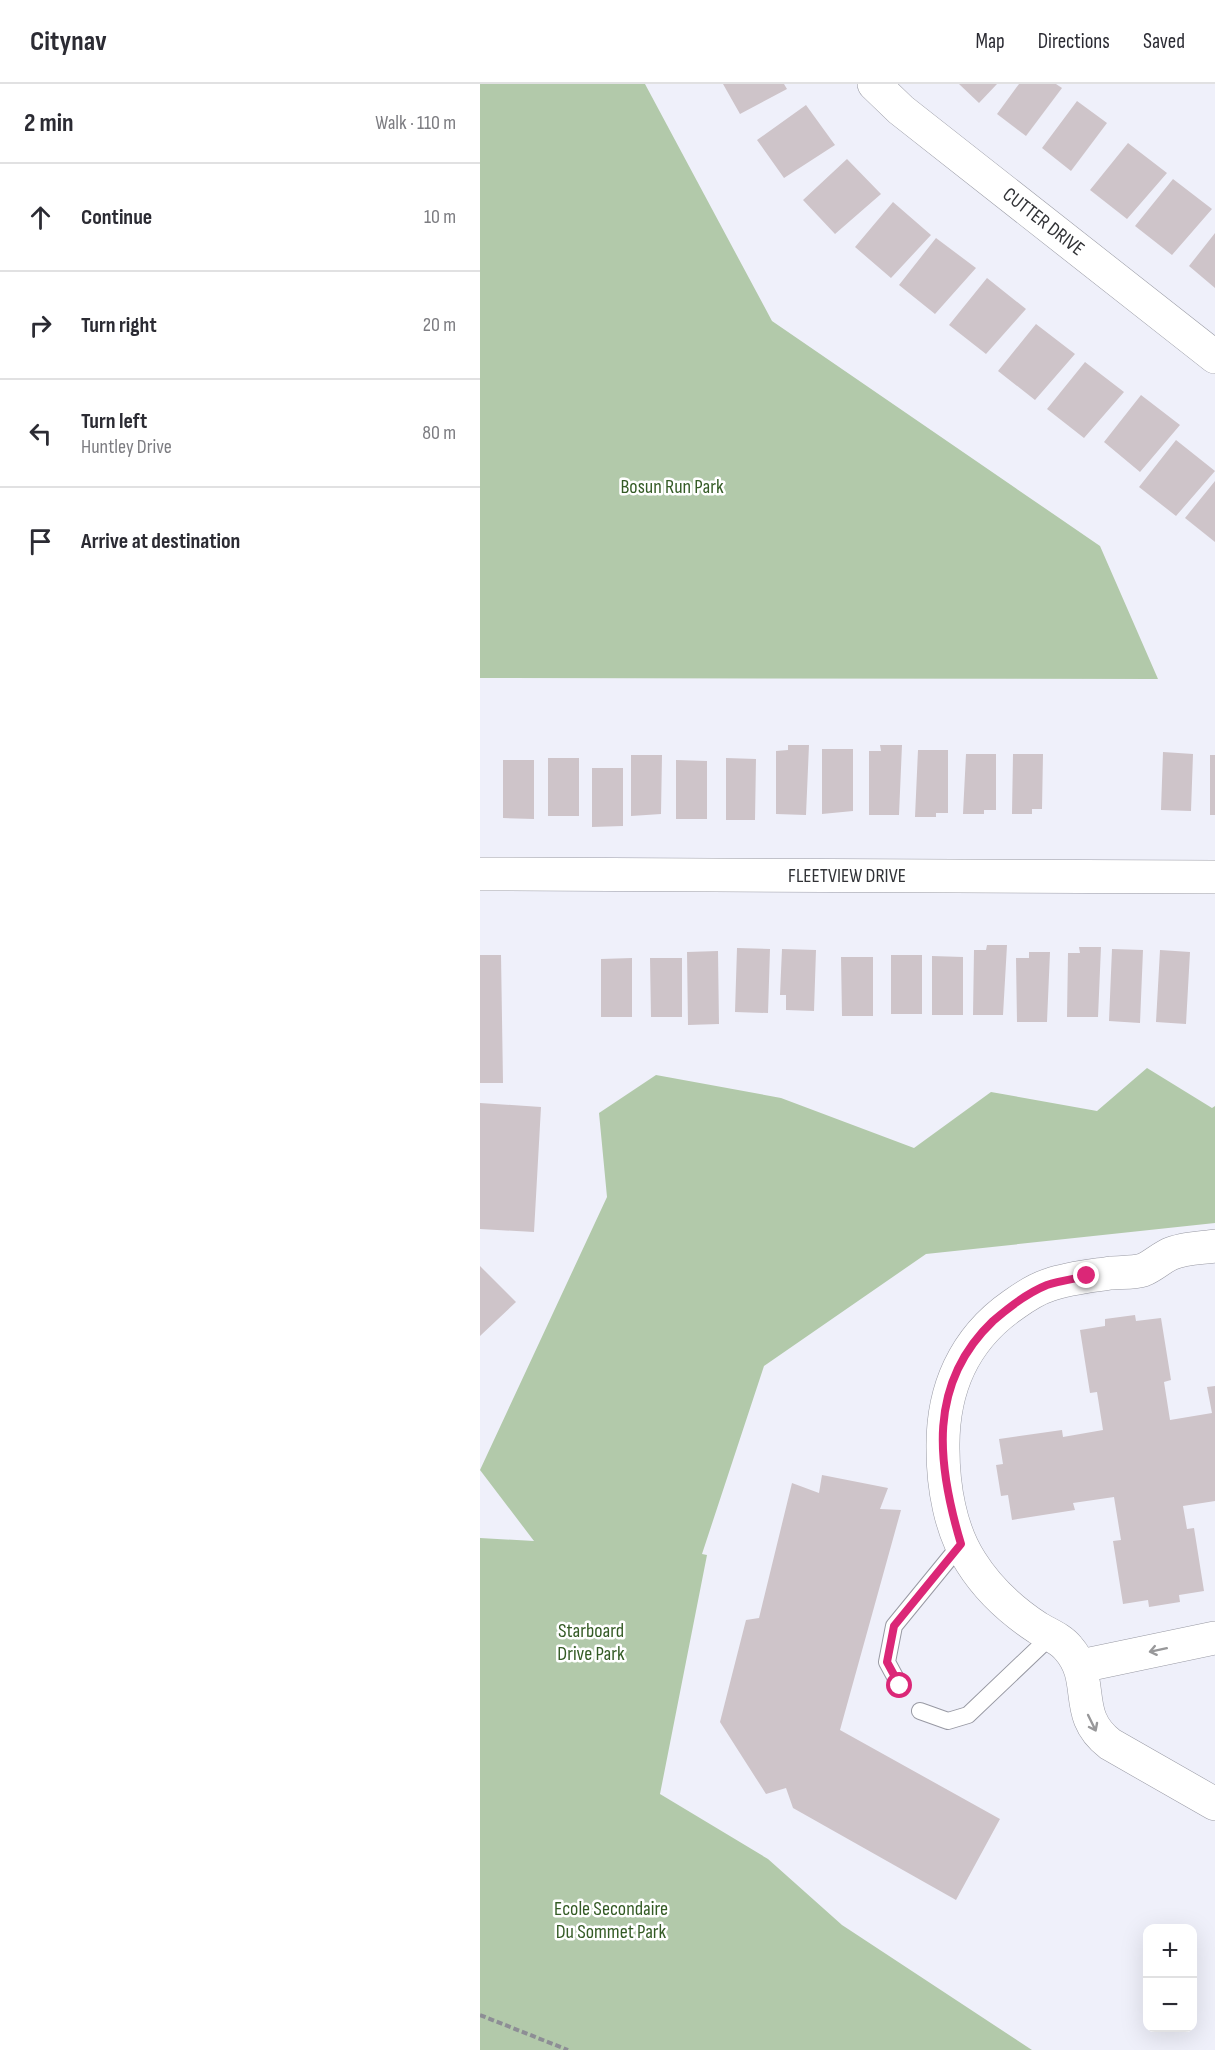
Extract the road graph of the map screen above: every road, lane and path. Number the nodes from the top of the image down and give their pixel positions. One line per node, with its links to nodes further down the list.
1 (874, 84): 2 (street, CUTTER DRIVE)
2 (1215, 357)
3 (480, 874): 4 (street, FLEETVIEW DRIVE)
4 (1215, 877)
5 (1215, 1246): 6 (street)
6 (961, 1544): 8 (street); 10 (lane)
7 (1212, 1635): 9 (street, one-way to 9)
8 (1051, 1636): 9 (street); 11 (lane)
9 (1081, 1666): 12 (street, one-way to 12)
10 (900, 1686)
11 (920, 1711)
12 (1215, 1803)
13 (480, 2015): 14 (path)
14 (568, 2050)

